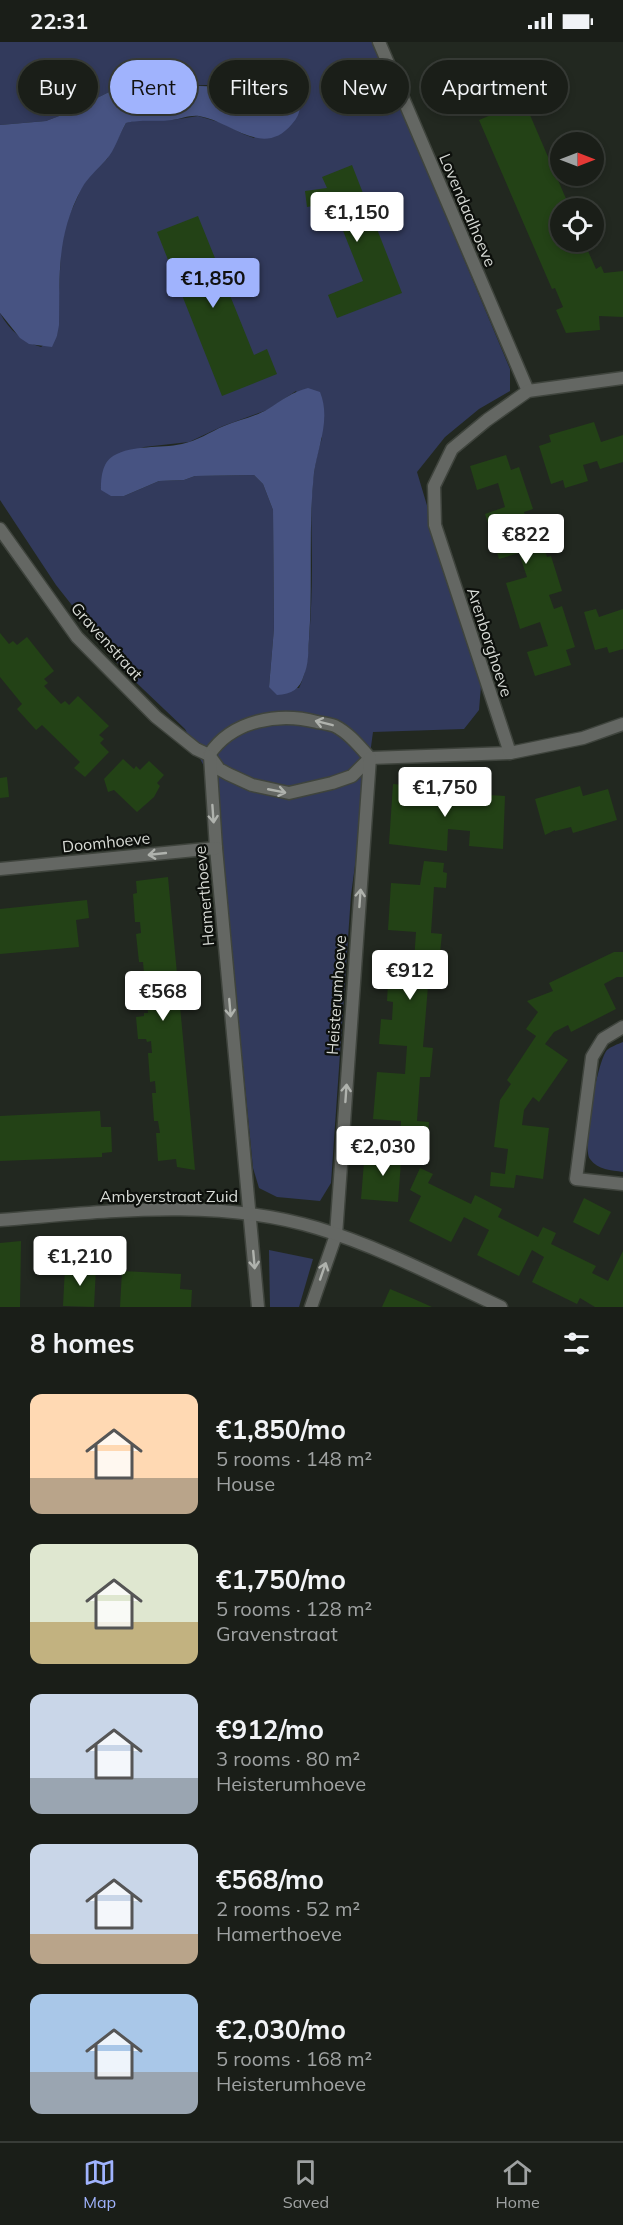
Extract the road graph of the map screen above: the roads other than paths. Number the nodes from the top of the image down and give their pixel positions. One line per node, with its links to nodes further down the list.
1 (379, 42): 3 (street, Lovendaalhoeve)
2 (623, 378): 3 (street, Arenborghoeve)
3 (528, 391): 6 (street, Arenborghoeve)
4 (0, 529): 7 (street, Gravenstraat)
5 (623, 724): 6 (street)
6 (510, 753): 8 (street)
7 (210, 755): 8 (street, Gravenstraat, one-way to 8); 8 (street, one-way to 7); 9 (street, Hamerthoeve, one-way to 9)
8 (370, 758): 15 (street, Heisterumhoeve, one-way to 8)
9 (216, 848): 10 (street, Doomhoeve, one-way to 10); 13 (street, Hamerthoeve, one-way to 13)
10 (0, 869)
11 (623, 1027): 12 (street)
12 (623, 1184)
13 (249, 1214): 14 (street, Ambyerstraat Zuid); 15 (street, Ambyerstraat Zuid); 16 (street, Hamerthoeve, one-way to 16)
14 (0, 1220)
15 (336, 1235): 17 (street, Heisterumhoeve, one-way to 15); 18 (street, Ambyerstraat Zuid)
16 (258, 1307)
17 (311, 1307)
18 (501, 1307)

